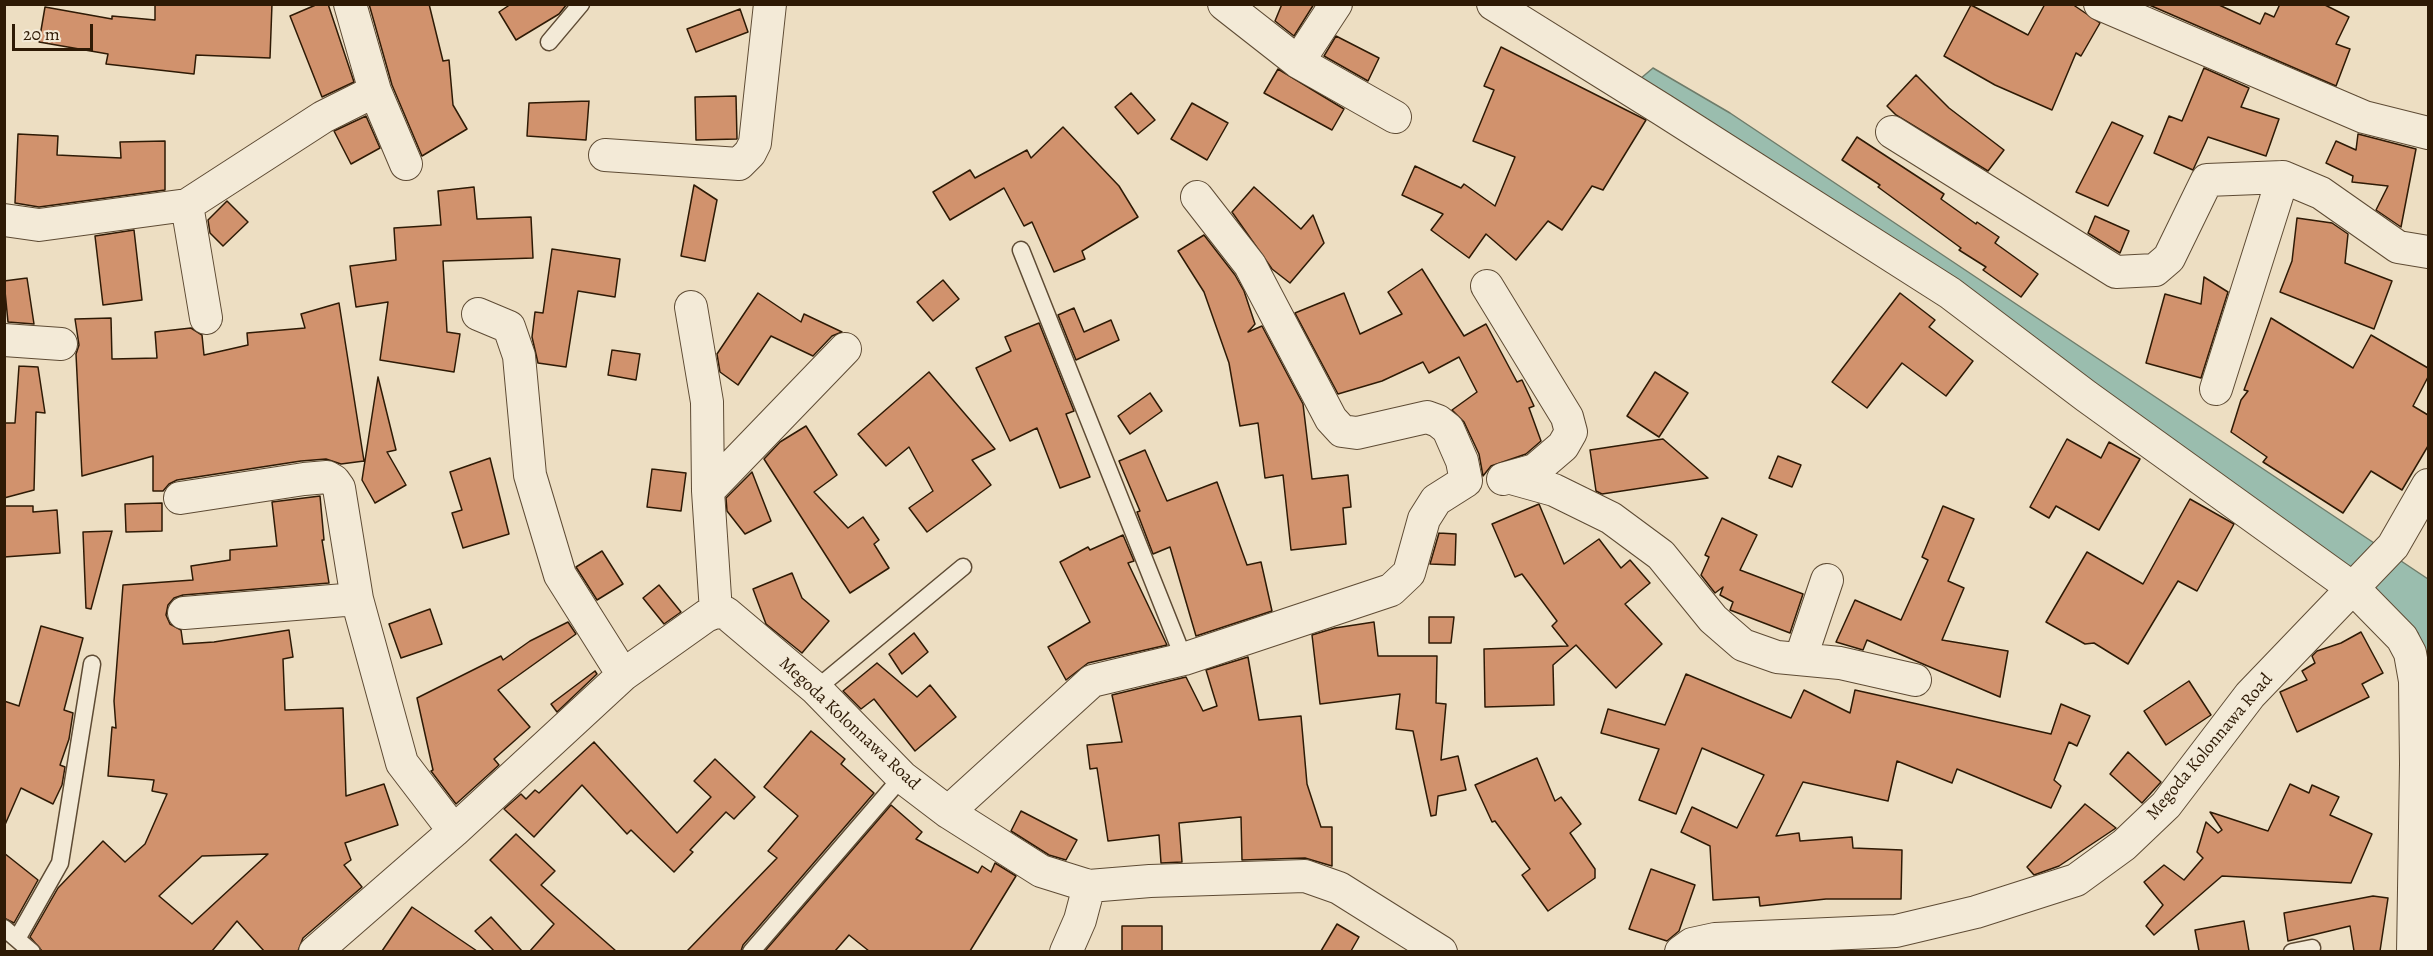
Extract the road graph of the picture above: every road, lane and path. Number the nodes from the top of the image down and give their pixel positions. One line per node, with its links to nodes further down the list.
1 (350, 4): 10 (street)
2 (581, 4): 8 (lane)
3 (770, 4): 14 (street)
4 (1224, 4): 9 (street)
5 (1336, 4): 9 (street)
6 (1492, 4): 37 (street)
7 (2100, 4): 13 (street)
8 (549, 42)
9 (1298, 62): 11 (street)
10 (375, 91): 15 (street); 18 (street)
11 (1395, 117)
12 (1892, 132): 16 (street)
13 (2428, 133)
14 (604, 155)
15 (406, 165)
16 (2283, 177): 21 (street); 29 (street)
17 (1197, 197): 31 (street)
18 (188, 205): 19 (street); 25 (street)
19 (4, 220)
20 (1021, 250): 42 (lane)
21 (2428, 252)
22 (1486, 286): 30 (street)
23 (691, 308): 33 (street)
24 (478, 314): 44 (street)
25 (206, 318)
26 (4, 340): 27 (street)
27 (61, 344)
28 (845, 349): 33 (street)
29 (2216, 389)
30 (1511, 478): 31 (street); 41 (street)
31 (1466, 481): 42 (street)
32 (2428, 485): 37 (street, Megoda Kolonnawa Road)
33 (708, 491): 39 (street)
34 (180, 498): 38 (street)
35 (963, 567): 46 (lane)
36 (1827, 580): 41 (street)
37 (2354, 588): 58 (street, Megoda Kolonnawa Road); 60 (street)
38 (357, 599): 40 (street); 49 (street)
39 (716, 612): 44 (street); 46 (street, Megoda Kolonnawa Road)
40 (184, 613)
41 (1801, 657): 45 (street)
42 (1184, 659): 48 (street)
43 (92, 664): 51 (lane)
44 (623, 675): 49 (street)
45 (1915, 680)
46 (816, 689): 47 (street, Megoda Kolonnawa Road)
47 (902, 777): 48 (street, Megoda Kolonnawa Road); 55 (lane)
48 (948, 812): 50 (street, Megoda Kolonnawa Road)
49 (454, 831): 54 (street)
50 (1089, 886): 56 (street); 57 (street, Megoda Kolonnawa Road)
51 (11, 934): 53 (lane)
52 (2312, 948): 59 (lane)
53 (32, 951)
54 (315, 951)
55 (751, 951)
56 (1066, 951)
57 (1441, 951)
58 (1681, 951)
59 (2292, 951)
60 (2413, 951)

